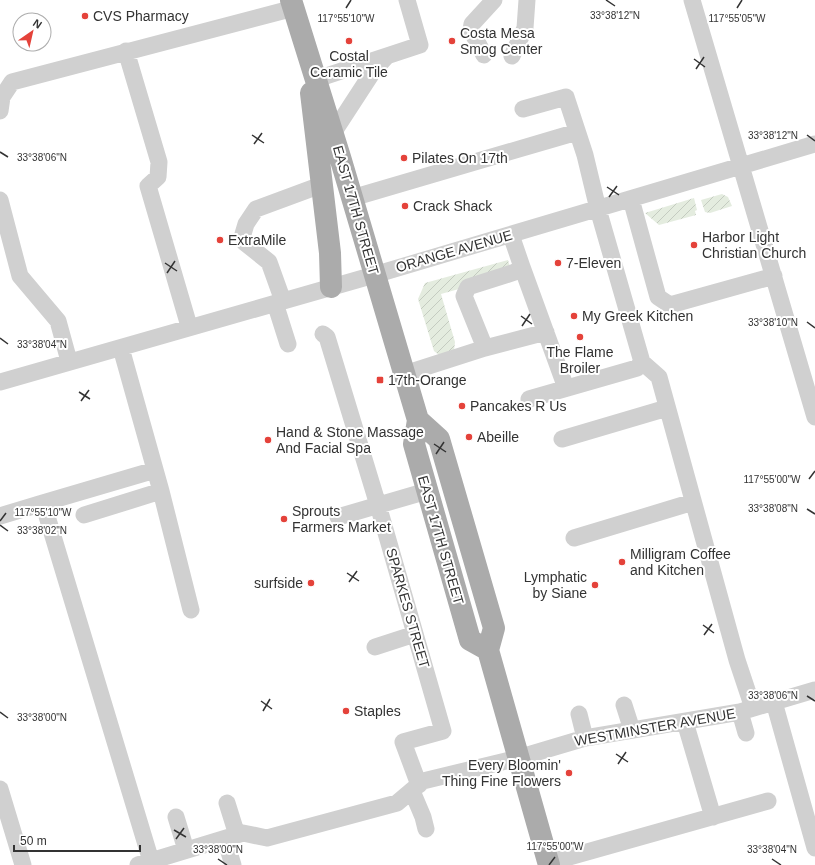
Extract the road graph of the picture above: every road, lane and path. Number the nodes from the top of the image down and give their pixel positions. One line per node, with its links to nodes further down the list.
1 (407, 0): 8 (street)
2 (494, 0): 9 (street)
3 (527, 0): 10 (street)
4 (692, 0): 17 (street)
5 (293, 4): 6 (main road, EAST 17TH STREET); 7 (street)
6 (305, 42): 11 (main road, EAST 17TH STREET); 18 (main road)
7 (126, 51): 13 (street); 29 (street)
8 (388, 56): 11 (street); 15 (street)
9 (484, 56)
10 (512, 56)
11 (316, 79): 15 (main road, EAST 17TH STREET)
12 (524, 109): 14 (street)
13 (0, 111)
14 (577, 132): 19 (street); 22 (street)
15 (333, 133): 19 (main road, EAST 17TH STREET)
16 (815, 144): 17 (street, ORANGE AVENUE)
17 (742, 166): 20 (street, ORANGE AVENUE); 26 (street)
18 (321, 186): 27 (main road); 28 (street)
19 (352, 198): 25 (main road, EAST 17TH STREET)
20 (631, 199): 22 (street, ORANGE AVENUE); 26 (street)
21 (0, 200): 35 (street)
22 (598, 210): 23 (street, ORANGE AVENUE); 36 (street)
23 (511, 235): 24 (street); 25 (street, ORANGE AVENUE)
24 (522, 267): 30 (street); 34 (street)
25 (374, 275): 27 (street, ORANGE AVENUE); 37 (main road, EAST 17TH STREET)
26 (774, 276): 42 (street)
27 (331, 287): 28 (street, ORANGE AVENUE)
28 (279, 302): 29 (street, ORANGE AVENUE); 32 (street)
29 (189, 326): 33 (street, ORANGE AVENUE)
30 (546, 332): 34 (street); 39 (street)
31 (323, 334): 50 (street, SPARKES STREET)
32 (288, 344)
33 (120, 348): 35 (street, ORANGE AVENUE); 45 (street)
34 (485, 348): 37 (street)
35 (69, 361): 38 (street, ORANGE AVENUE)
36 (642, 362): 39 (street); 41 (street)
37 (404, 374): 43 (main road, EAST 17TH STREET)
38 (0, 382)
39 (566, 388): 40 (street)
40 (529, 399)
41 (667, 408): 44 (street); 48 (street)
42 (815, 417)
43 (418, 420): 47 (main road, EAST 17TH STREET); 55 (main road, EAST 17TH STREET)
44 (562, 439)
45 (155, 470): 46 (street); 49 (street)
46 (161, 491): 51 (street); 56 (street)
47 (427, 491): 50 (street); 55 (main road); 59 (main road, EAST 17TH STREET)
48 (694, 502): 54 (street); 63 (street)
49 (43, 503): 52 (street); 80 (street)
50 (378, 505): 53 (street); 57 (street, SPARKES STREET)
51 (84, 515)
52 (0, 516)
53 (338, 517)
54 (574, 538)
55 (472, 551): 59 (main road, EAST 17TH STREET)
56 (191, 610)
57 (415, 634): 58 (street); 70 (street, SPARKES STREET)
58 (375, 647)
59 (488, 650): 69 (main road)
60 (815, 690): 61 (street, WESTMINSTER AVENUE)
61 (774, 702): 63 (street, WESTMINSTER AVENUE); 78 (street)
62 (624, 705): 66 (street)
63 (746, 710): 65 (street, WESTMINSTER AVENUE); 67 (street)
64 (579, 714): 68 (street)
65 (685, 722): 66 (street, WESTMINSTER AVENUE); 75 (street)
66 (632, 730): 68 (street, WESTMINSTER AVENUE)
67 (746, 733)
68 (585, 738): 69 (street, WESTMINSTER AVENUE)
69 (518, 758): 70 (street, WESTMINSTER AVENUE); 81 (main road)
70 (415, 788): 76 (street); 77 (street, WESTMINSTER AVENUE)
71 (0, 789): 82 (street)
72 (768, 801): 75 (street)
73 (227, 803): 77 (street)
74 (176, 817): 79 (street)
75 (713, 817): 81 (street)
76 (426, 829)
77 (231, 837): 79 (street, WESTMINSTER AVENUE); 83 (street)
78 (815, 848)
79 (186, 850): 80 (street, WESTMINSTER AVENUE)
80 (144, 863)
81 (549, 864)
82 (23, 865)
83 (233, 865)

